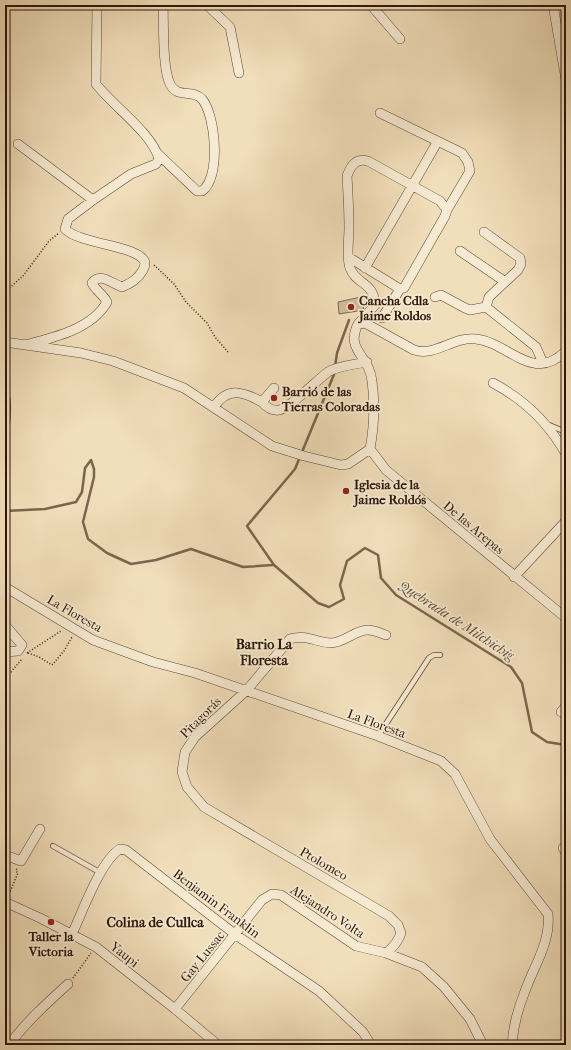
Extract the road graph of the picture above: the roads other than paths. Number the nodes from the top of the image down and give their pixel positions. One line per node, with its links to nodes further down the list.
1 (97, 5): 12 (street)
2 (163, 5): 12 (street)
3 (207, 5): 7 (street)
4 (371, 5): 6 (street)
5 (553, 5): 8 (street)
6 (400, 39)
7 (239, 73)
8 (566, 80)
9 (380, 113): 15 (street)
10 (18, 144): 14 (street)
11 (435, 146): 13 (street)
12 (157, 153): 14 (street)
13 (411, 187): 15 (street); 18 (street); 19 (street)
14 (93, 200): 27 (street)
15 (447, 210): 21 (street)
16 (484, 232): 20 (street)
17 (460, 251): 20 (street)
18 (350, 258): 19 (street); 25 (street)
19 (365, 268): 21 (street)
20 (504, 281): 23 (street)
21 (400, 289): 24 (street)
22 (435, 297): 23 (street)
23 (486, 307): 30 (street)
24 (382, 318)
25 (358, 324): 29 (street); 30 (street)
26 (5, 342): 27 (street)
27 (25, 345): 34 (street)
28 (566, 351): 30 (street)
29 (367, 362): 33 (street); 37 (street)
30 (543, 363)
31 (493, 383): 35 (street)
32 (274, 388): 33 (street)
33 (262, 402): 34 (street)
34 (214, 407): 37 (street)
35 (546, 423): 36 (lane); 38 (street)
36 (566, 432)
37 (370, 449): 40 (street, De las Arepas)
38 (566, 454)
39 (566, 521): 40 (street)
40 (514, 577): 42 (street, De las Arepas)
41 (5, 587): 47 (street, La Floresta)
42 (566, 618)
43 (5, 625): 45 (street)
44 (386, 635): 47 (street, Pitagorás)
45 (5, 652)
46 (440, 655): 48 (lane)
47 (246, 691): 48 (street, La Floresta); 49 (street, Pitagorás)
48 (378, 736): 69 (street, La Floresta)
49 (204, 808): 62 (street, Ptolomeo)
50 (40, 829): 54 (street)
51 (53, 846): 55 (lane)
52 (566, 847): 53 (street)
53 (566, 853)
54 (5, 855)
55 (101, 873): 60 (street, Benjamin Franklin); 61 (street, Benjamin Franklin)
56 (6, 900): 59 (street, Yaupi)
57 (262, 900): 61 (street, Gay Lussac); 62 (street, Alejandro Volta)
58 (5, 910): 59 (street)
59 (40, 918): 60 (street, Yaupi)
60 (72, 934): 64 (street, Yaupi)
61 (236, 935): 64 (street, Gay Lussac); 67 (street, Benjamin Franklin)
62 (386, 953): 68 (street, Alejandro Volta)
63 (68, 984): 65 (street)
64 (175, 1009): 66 (street, Yaupi)
65 (9, 1045)
66 (218, 1045)
67 (371, 1045)
68 (483, 1045)
69 (512, 1045)

